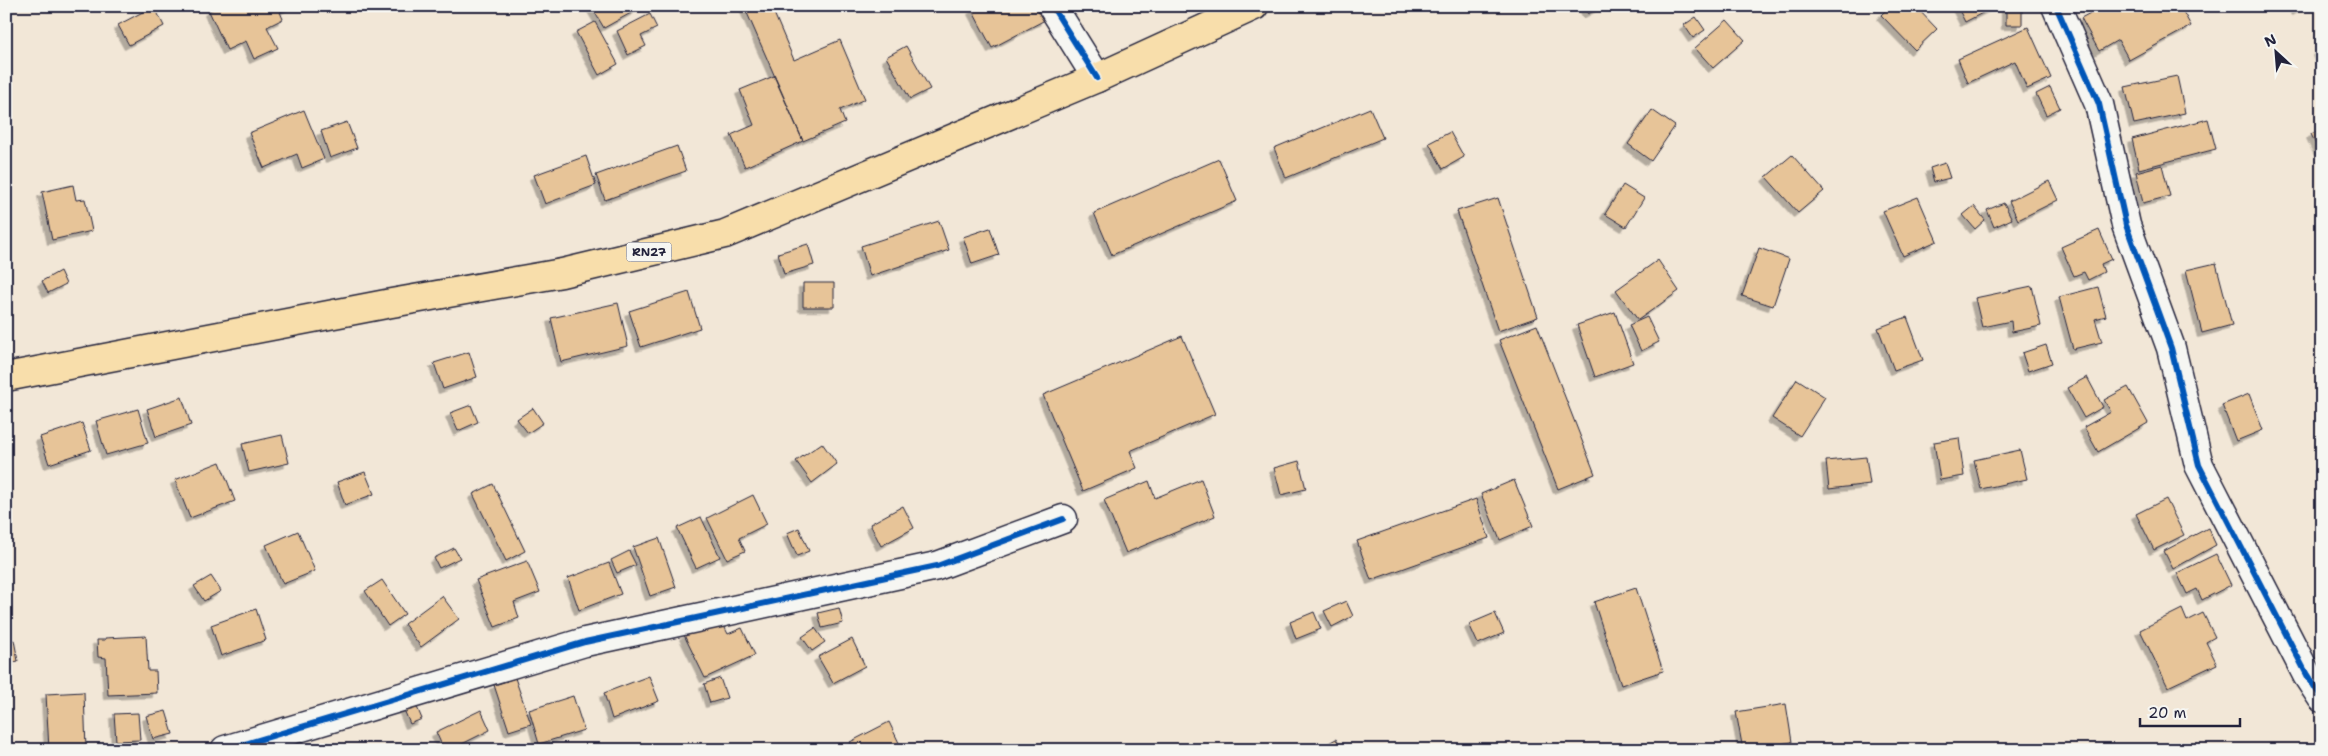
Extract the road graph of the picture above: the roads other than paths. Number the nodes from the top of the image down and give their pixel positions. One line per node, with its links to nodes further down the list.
1 (1052, 6): 4 (street)
2 (1254, 6): 4 (main road, RN27)
3 (2056, 6): 7 (street)
4 (1096, 78): 5 (main road, RN27)
5 (6, 377)
6 (1063, 519): 8 (street)
7 (2322, 698)
8 (225, 750)

